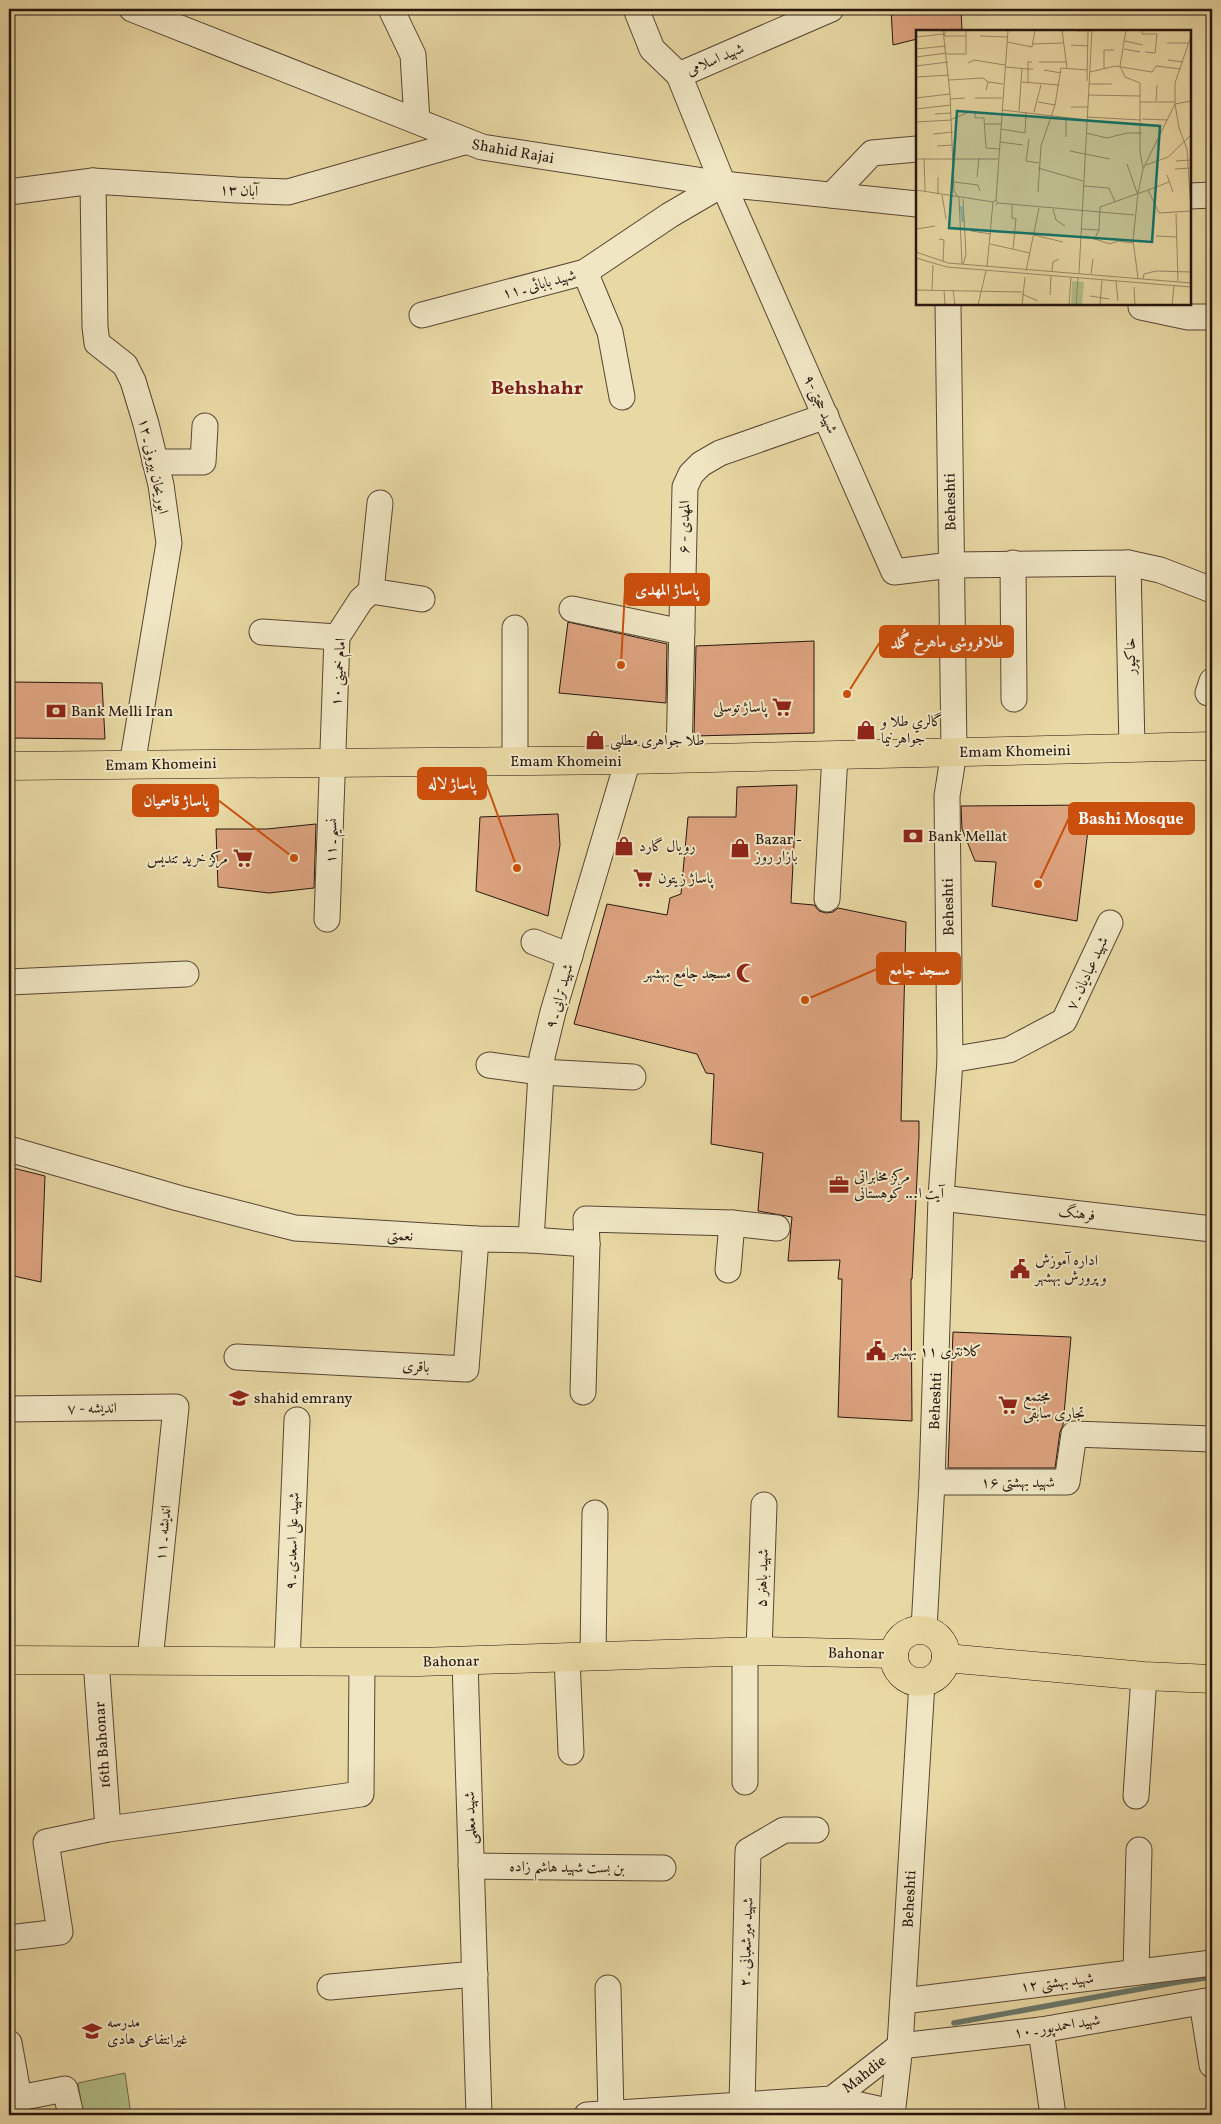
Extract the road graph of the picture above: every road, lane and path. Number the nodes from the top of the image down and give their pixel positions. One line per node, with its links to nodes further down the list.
1 (132, 9): 6 (street, Shahid Rajai)
2 (391, 9): 6 (street)
3 (636, 9): 5 (street)
4 (832, 9): 5 (street, شهید اسلامی)
5 (679, 75): 10 (street, شهید اسلامی)
6 (417, 120): 7 (street, Shahid Rajai)
7 (464, 142): 9 (street, ۱۳ آبان); 10 (street, Shahid Rajai)
8 (916, 149): 12 (street)
9 (92, 181): 11 (street, ۱۳ آبان); 24 (street, ابوریحان بیرونی ـ ۱۲)
10 (723, 184): 12 (street, Shahid Rajai); 16 (street, شهید بابائی ـ ۱۱); 22 (street, شهید حجتی-۹)
11 (9, 192)
12 (832, 195): 15 (street, Shahid Rajai)
13 (1212, 195): 14 (street)
14 (1191, 196)
15 (916, 204)
16 (585, 272): 19 (street, شهید بابائی ـ ۱۱); 21 (street)
17 (948, 305): 28 (street, Beheshti)
18 (1141, 307): 20 (street)
19 (422, 315)
20 (1212, 317)
21 (622, 397)
22 (826, 416): 28 (street, شهید حجتی-۹); 35 (street, المهدی - ۶)
23 (206, 426): 24 (street)
24 (155, 462): 46 (street, ابوریحان بیرونی ـ ۱۲)
25 (380, 503): 30 (street)
26 (1013, 563): 27 (street); 28 (street); 37 (street)
27 (1128, 563): 29 (street); 39 (street, خاکپور)
28 (951, 565): 40 (street, Beheshti)
29 (1212, 590)
30 (371, 591): 31 (street); 36 (street, امام خمینی ۱۰)
31 (422, 599)
32 (572, 609): 35 (street)
33 (515, 628): 44 (street)
34 (262, 632): 36 (street)
35 (682, 632): 42 (street, المهدی - ۶)
36 (338, 637): 45 (street, امام خمینی ۱۰)
37 (1014, 699)
38 (1212, 746): 39 (main road, Emam Khomeini)
39 (1132, 748): 40 (main road, Emam Khomeini)
40 (954, 752): 41 (main road, Emam Khomeini); 55 (street, Beheshti)
41 (835, 755): 42 (main road, Emam Khomeini); 48 (street)
42 (679, 759): 43 (main road, Emam Khomeini)
43 (628, 760): 44 (main road, Emam Khomeini); 52 (street, شهید ترابی ـ ۹)
44 (515, 761): 45 (main road, Emam Khomeini)
45 (333, 763): 46 (main road, Emam Khomeini); 49 (street, نسیم ـ ۱۱)
46 (132, 765): 47 (main road, Emam Khomeini)
47 (9, 766)
48 (828, 899)
49 (327, 919)
50 (1110, 923): 55 (street, شهید عبادیان ـ ۷)
51 (534, 942): 52 (street)
52 (570, 956): 57 (street, شهید ترابی ـ ۹)
53 (186, 974): 54 (street)
54 (9, 982)
55 (950, 1060): 60 (street, Beheshti)
56 (490, 1064): 57 (street)
57 (541, 1072): 58 (street); 65 (street, شهید ترابی ـ ۹)
58 (633, 1077)
59 (9, 1149): 64 (street, نعمتی)
60 (941, 1198): 63 (street, فرهنگ); 74 (street, Beheshti)
61 (732, 1223): 62 (street); 66 (street); 67 (street)
62 (777, 1228)
63 (1212, 1229)
64 (476, 1239): 65 (street, نعمتی); 68 (street, باقری)
65 (531, 1240): 66 (street, نعمتی)
66 (587, 1244): 69 (street)
67 (728, 1270)
68 (237, 1356)
69 (583, 1392)
70 (176, 1407): 71 (street, اندیشه - ۷); 84 (street, اندیشه ـ ۱۱)
71 (9, 1409)
72 (297, 1420): 85 (street, شهید علی اسعدی ـ ۹)
73 (1212, 1439): 74 (street, شهید بهشتی ۱۶)
74 (932, 1482): 77 (street, Beheshti)
75 (764, 1505): 78 (street, شهید باهنر ۵)
76 (595, 1513): 80 (street)
77 (924, 1629): 79 (main road); 81 (main road)
78 (752, 1651): 79 (main road, Bahonar); 80 (main road, Bahonar); 92 (street, شهید باهنر ۵)
79 (894, 1654): 90 (main road)
80 (580, 1657): 87 (main road, Bahonar); 91 (street)
81 (946, 1658): 88 (main road); 90 (main road)
82 (9, 1660): 83 (main road, Bahonar)
83 (96, 1660): 84 (main road, Bahonar); 94 (street, 16th Bahonar)
84 (150, 1660): 85 (main road, Bahonar)
85 (287, 1662): 86 (main road, Bahonar)
86 (362, 1662): 87 (main road, Bahonar); 94 (street)
87 (465, 1662): 97 (street, شهید معلمی)
88 (1144, 1676): 89 (main road); 93 (street)
89 (1212, 1680)
90 (922, 1682): 105 (street, Beheshti)
91 (571, 1752)
92 (745, 1782)
93 (1136, 1796)
94 (108, 1829): 99 (street)
95 (816, 1830): 112 (street, شهید میرشعبانی ـ ۲)
96 (1139, 1850): 101 (street)
97 (471, 1866): 98 (street, بن بست شهید هاشم زاده); 102 (street, شهید معلمی)
98 (663, 1868)
99 (9, 1938)
100 (1212, 1962): 101 (street, شهید بهشتی ۱۲)
101 (1136, 1972): 105 (street, شهید بهشتی ۱۲)
102 (475, 1974): 103 (street); 116 (street, شهید معلمی)
103 (330, 1987)
104 (608, 1988): 113 (street)
105 (903, 2001): 109 (street, Beheshti)
106 (1207, 2001): 107 (street, شهید احمدپور ـ ۱۰); 110 (street)
107 (1041, 2030): 109 (street, شهید احمدپور ـ ۱۰); 117 (street)
108 (9, 2043): 115 (street)
109 (900, 2046): 111 (street, Mahdie); 114 (street, Beheshti)
110 (1212, 2065)
111 (832, 2099): 112 (street, Mahdie); 114 (street)
112 (742, 2105): 113 (street, Mahdie)
113 (599, 2114)
114 (892, 2114)
115 (71, 2115)
116 (480, 2115)
117 (1052, 2115)

